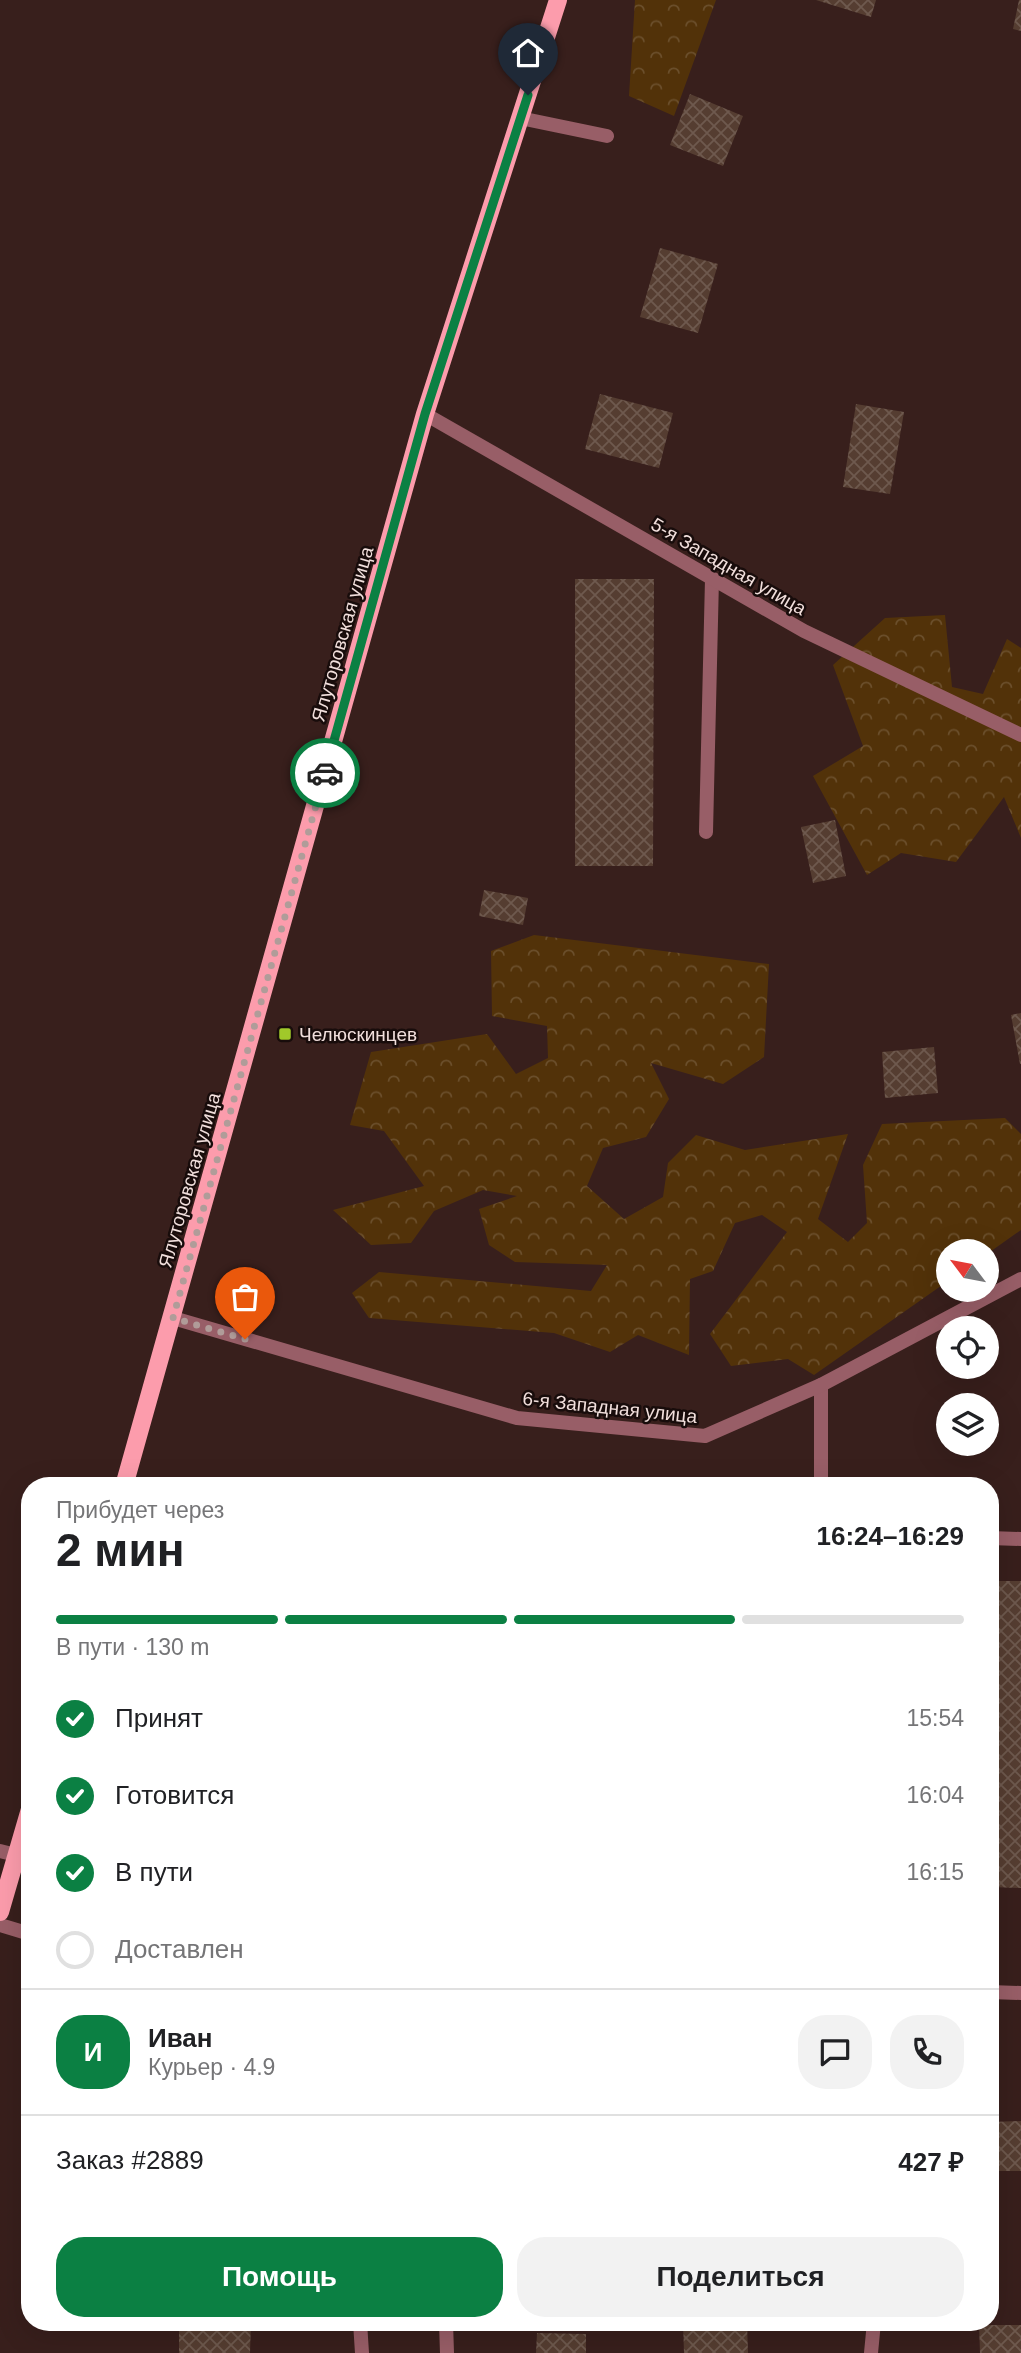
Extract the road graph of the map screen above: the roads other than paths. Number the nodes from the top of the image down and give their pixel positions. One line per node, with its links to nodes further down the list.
1 (558, 0): 2 (main road, Ялуторовская улица)
2 (520, 118): 3 (street); 4 (main road, Ялуторовская улица)
3 (607, 136)
4 (425, 414): 5 (street, 5-я Западная улица); 9 (main road, Ялуторовская улица)
5 (712, 579): 6 (street, 5-я Западная улица); 7 (street)
6 (1021, 735)
7 (706, 832)
8 (1021, 1279): 10 (street, 6-я Западная улица)
9 (173, 1318): 10 (street, 6-я Западная улица); 11 (main road, Ялуторовская улица)
10 (821, 1385): 12 (street)
11 (127, 1477)
12 (821, 1477)
13 (999, 1538): 14 (street)
14 (1021, 1539)
15 (21, 1827): 16 (main road)
16 (8, 1853): 17 (main road)
17 (0, 1912)
18 (0, 1925): 19 (street)
19 (21, 1931)
20 (999, 1992): 21 (street)
21 (1021, 1993)
22 (361, 2331): 25 (street)
23 (446, 2331): 26 (street)
24 (873, 2331): 27 (street)
25 (362, 2353)
26 (447, 2353)
27 (871, 2353)

